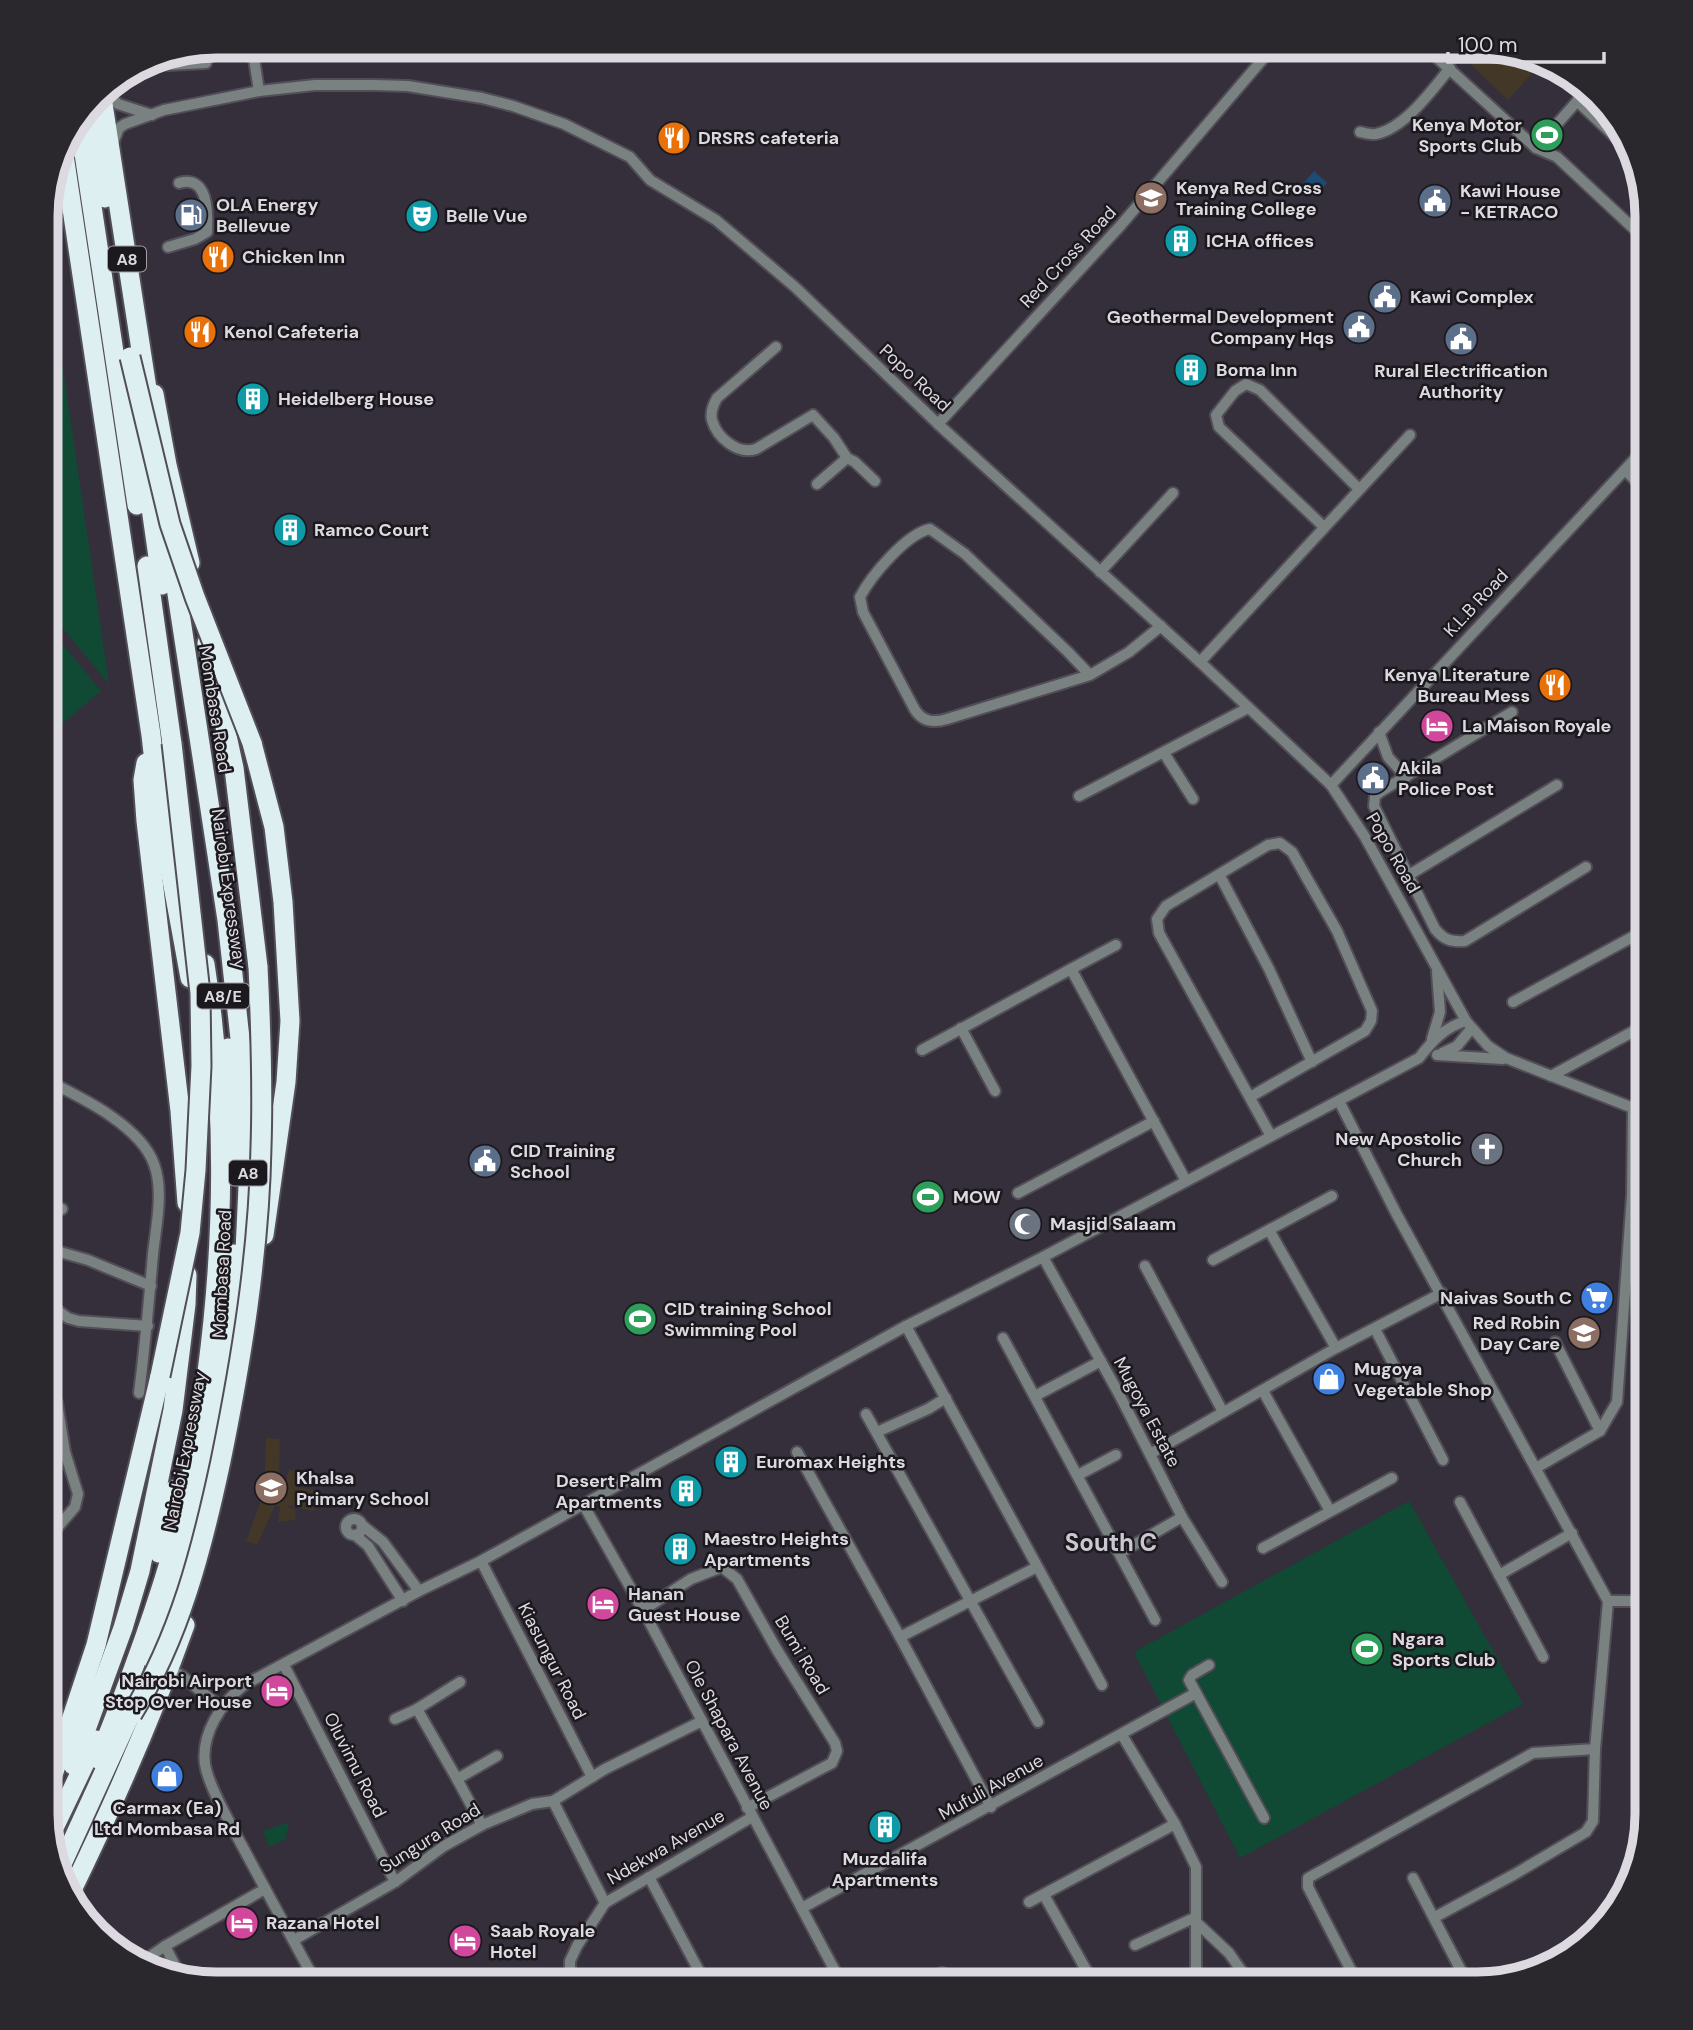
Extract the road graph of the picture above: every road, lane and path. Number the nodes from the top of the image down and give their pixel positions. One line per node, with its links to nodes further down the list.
1 (254, 58): 7 (street)
2 (1264, 58): 26 (street, Red Cross Road)
3 (1438, 58): 6 (street)
4 (206, 63): 5 (street)
5 (170, 65)
6 (1450, 68): 14 (street); 17 (street)
7 (259, 91): 12 (street, Popo Road); 26 (street, Popo Road)
8 (111, 97): 12 (street)
9 (1581, 97): 10 (street)
10 (1577, 101): 16 (street); 17 (street)
11 (104, 104): 18 (highway, Mombasa Road / A8)
12 (152, 115): 18 (street, Popo Road)
13 (92, 117): 25 (highway, Nairobi Expressway / A8/E)
14 (1360, 132)
15 (81, 133): 45 (highway, Nairobi Expressway / A8/E)
16 (1613, 134)
17 (1536, 148): 21 (street)
18 (114, 167): 23 (highway, Mombasa Road / A8)
19 (64, 172): 44 (highway, Mombasa Road / A8)
20 (178, 183): 22 (street)
21 (1635, 230)
22 (168, 247)
23 (138, 331): 95 (highway, Mombasa Road / A8); 145 (highway, bridge)
24 (776, 347): 28 (street)
25 (130, 357): 95 (highway, bridge); 145 (highway, Nairobi Expressway / A8/E, bridge)
26 (938, 424): 37 (street, Popo Road)
27 (1410, 435): 34 (street)
28 (847, 458): 32 (street); 33 (street)
29 (1635, 459): 30 (street, K.L.B Road)
30 (1625, 470): 31 (street); 43 (street, K.L.B Road)
31 (1635, 480)
32 (875, 481)
33 (817, 484)
34 (1359, 489): 36 (street); 36 (street)
35 (1173, 493): 37 (street)
36 (1324, 527): 39 (street)
37 (1100, 572): 38 (street, Popo Road)
38 (1161, 626): 39 (street, Popo Road); 40 (street)
39 (1200, 662): 41 (street, Popo Road)
40 (1090, 675): 40 (street)
41 (1248, 708): 46 (street); 48 (street, Popo Road)
42 (1512, 712): 47 (street)
43 (1379, 732): 47 (street); 48 (street, K.L.B Road)
44 (151, 735): 156 (highway); 160 (highway, Mombasa Road / A8)
45 (172, 743): 152 (highway, bridge); 163 (highway, Nairobi Expressway / A8/E, bridge)
46 (1164, 753): 50 (street); 51 (street)
47 (1406, 777): 53 (street)
48 (1331, 785): 57 (street, Popo Road)
49 (1557, 785): 53 (street)
50 (1079, 796)
51 (1193, 799)
52 (1586, 867): 53 (street)
53 (1409, 875)
54 (1220, 876): 68 (street); 68 (street); 72 (street)
55 (1635, 936): 59 (street)
56 (1116, 945): 58 (street)
57 (1436, 965): 60 (street, Popo Road); 63 (street)
58 (1071, 969): 61 (street); 75 (street)
59 (1513, 1002)
60 (1469, 1025): 63 (street); 65 (street); 67 (street)
61 (961, 1028): 64 (street); 71 (street)
62 (1635, 1030): 69 (street)
63 (1429, 1044): 66 (street)
64 (922, 1050)
65 (1437, 1055): 66 (street); 67 (street)
66 (1419, 1058): 73 (street)
67 (1509, 1060): 69 (street)
68 (1312, 1062): 72 (street)
69 (1551, 1076): 74 (street)
70 (58, 1086): 89 (street)
71 (995, 1091)
72 (1250, 1097): 76 (street)
73 (1339, 1101): 76 (street); 90 (street)
74 (1633, 1108): 87 (street)
75 (1154, 1121): 77 (street); 78 (street)
76 (1271, 1136): 77 (street)
77 (1186, 1181): 84 (street)
78 (1018, 1193)
79 (1332, 1196): 82 (street)
80 (58, 1208): 81 (street)
81 (62, 1209)
82 (1269, 1230): 85 (street); 98 (street)
83 (58, 1252): 89 (street)
84 (1044, 1257): 93 (street); 99 (street, Mugoya Estate)
85 (1213, 1260)
86 (1145, 1266): 105 (street)
87 (1627, 1278): 88 (street); 107 (street)
88 (1635, 1278)
89 (150, 1286): 92 (street)
90 (1442, 1293): 94 (street); 113 (street)
91 (58, 1310): 92 (street)
92 (148, 1326): 101 (street)
93 (906, 1326): 103 (street); 117 (street)
94 (1375, 1329): 98 (street); 112 (street)
95 (240, 1331): 139 (highway, Mombasa Road / A8)
96 (1003, 1338): 102 (street)
97 (1555, 1342): 107 (street)
98 (1336, 1348): 100 (street)
99 (1101, 1361): 102 (street); 110 (street, Mugoya Estate)
100 (1263, 1391): 105 (street); 118 (street)
101 (139, 1393)
102 (1035, 1396): 114 (street)
103 (946, 1398): 108 (street); 125 (street)
104 (58, 1409): 120 (street)
105 (1223, 1412): 110 (street)
106 (866, 1414): 108 (street)
107 (1600, 1431): 113 (street)
108 (877, 1432): 129 (street)
109 (797, 1452): 135 (street)
110 (1150, 1454): 119 (street, Mugoya Estate)
111 (1116, 1455): 114 (street)
112 (1443, 1460)
113 (1536, 1468): 121 (street)
114 (1078, 1475): 123 (street)
115 (1392, 1478): 118 (street)
116 (1460, 1502): 126 (street)
117 (583, 1504): 124 (street); 133 (street, Ole Shapara Avenue)
118 (1330, 1511): 122 (street)
119 (1182, 1517): 123 (street); 127 (street, Mugoya Estate)
120 (58, 1527)
121 (1572, 1533): 126 (street); 131 (street)
122 (1263, 1548)
123 (1120, 1553): 134 (street)
124 (481, 1561): 128 (street); 153 (street, Kiasungur Road)
125 (1038, 1567): 129 (street); 141 (street)
126 (1499, 1575): 136 (street)
127 (1222, 1583)
128 (419, 1591): 130 (street); 130 (street)
129 (971, 1600): 135 (street); 148 (street)
130 (403, 1601): 137 (street)
131 (1608, 1601): 132 (street); 150 (street)
132 (1635, 1601)
133 (643, 1610): 147 (street, Ole Shapara Avenue); 158 (street, Bumi Road)
134 (1155, 1620)
135 (900, 1637): 157 (street)
136 (1544, 1657)
137 (284, 1665): 143 (street); 167 (street, Oluvimu Road)
138 (1209, 1665): 142 (street)
139 (169, 1669): 143 (street); 168 (highway, Mombasa Road / A8)
140 (460, 1682): 144 (street)
141 (1102, 1685)
142 (1196, 1693): 149 (street, Mufuli Avenue); 159 (street)
143 (222, 1708): 169 (street)
144 (417, 1709): 146 (street); 154 (street)
145 (132, 1714): 164 (highway, Nairobi Expressway / A8/E)
146 (395, 1719)
147 (702, 1721): 153 (street, Sungura Road); 158 (street, Ole Shapara Avenue)
148 (1038, 1723)
149 (1122, 1735): 157 (street, Mufuli Avenue); 161 (street)
150 (1595, 1749): 174 (street); 188 (street)
151 (497, 1756): 154 (street)
152 (58, 1760)
153 (592, 1777): 155 (street, Sungura Road)
154 (457, 1779): 162 (street)
155 (553, 1801): 162 (street, Sungura Road); 172 (street)
156 (58, 1807)
157 (991, 1807): 173 (street, Mufuli Avenue)
158 (750, 1812): 165 (street, Ndekwa Avenue); 173 (street, Ole Shapara Avenue)
159 (1264, 1818)
160 (58, 1819)
161 (1175, 1824): 170 (street); 175 (street)
162 (482, 1825): 167 (street, Sungura Road)
163 (60, 1840)
164 (64, 1859)
165 (649, 1877): 172 (street, Ndekwa Avenue); 183 (street)
166 (1413, 1878): 174 (street)
167 (395, 1882): 176 (street, Sungura Road)
168 (75, 1884)
169 (265, 1889): 176 (street); 178 (street)
170 (1044, 1895): 171 (street); 185 (street)
171 (1029, 1902)
172 (605, 1903): 182 (street, Ndekwa Avenue)
173 (802, 1908): 184 (street, Ole Shapara Avenue)
174 (1435, 1917): 189 (street)
175 (1196, 1919): 177 (street); 186 (street); 187 (street)
176 (294, 1940): 181 (street)
177 (1135, 1944)
178 (165, 1946): 179 (street); 180 (street)
179 (149, 1957)
180 (176, 1967)
181 (311, 1972)
182 (570, 1972)
183 (700, 1972)
184 (836, 1972)
185 (1087, 1972)
186 (1196, 1972)
187 (1242, 1972)
188 (1352, 1972)
189 (1462, 1972)

